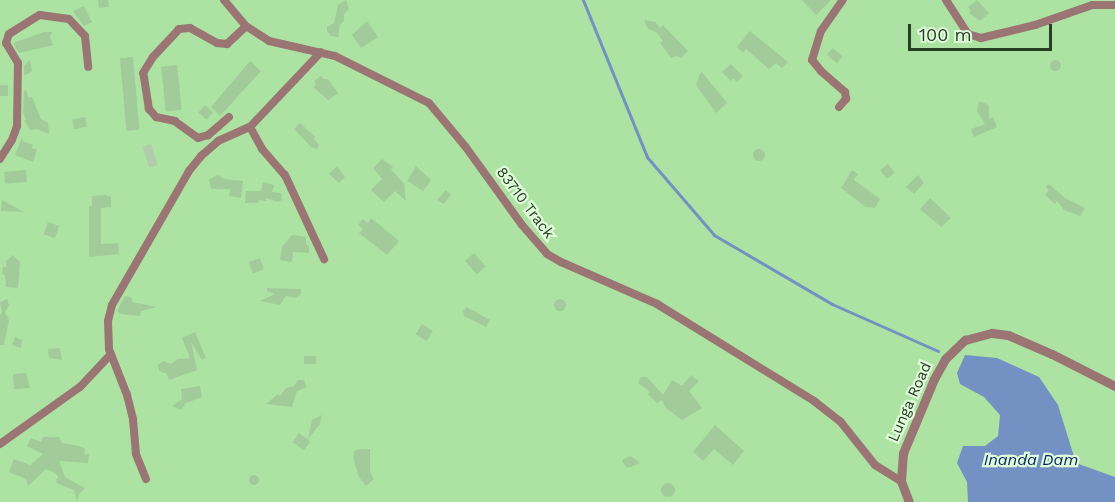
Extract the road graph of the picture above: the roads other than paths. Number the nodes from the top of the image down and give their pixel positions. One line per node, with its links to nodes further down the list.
1 (225, 0): 5 (street, 83710 Track)
2 (843, 0): 9 (street)
3 (946, 0): 4 (street)
4 (1115, 5)
5 (246, 26): 7 (street, 83710 Track); 10 (street)
6 (3, 40): 8 (street); 12 (street)
7 (321, 52): 11 (street); 18 (street, 83710 Track)
8 (88, 67)
9 (839, 107)
10 (229, 117)
11 (250, 127): 13 (street); 14 (street)
12 (0, 159)
13 (324, 259)
14 (111, 354): 16 (street); 17 (street)
15 (1115, 386): 18 (street, Lunga Road)
16 (0, 444)
17 (147, 479)
18 (901, 482): 19 (street, Lunga Road)
19 (909, 502)

